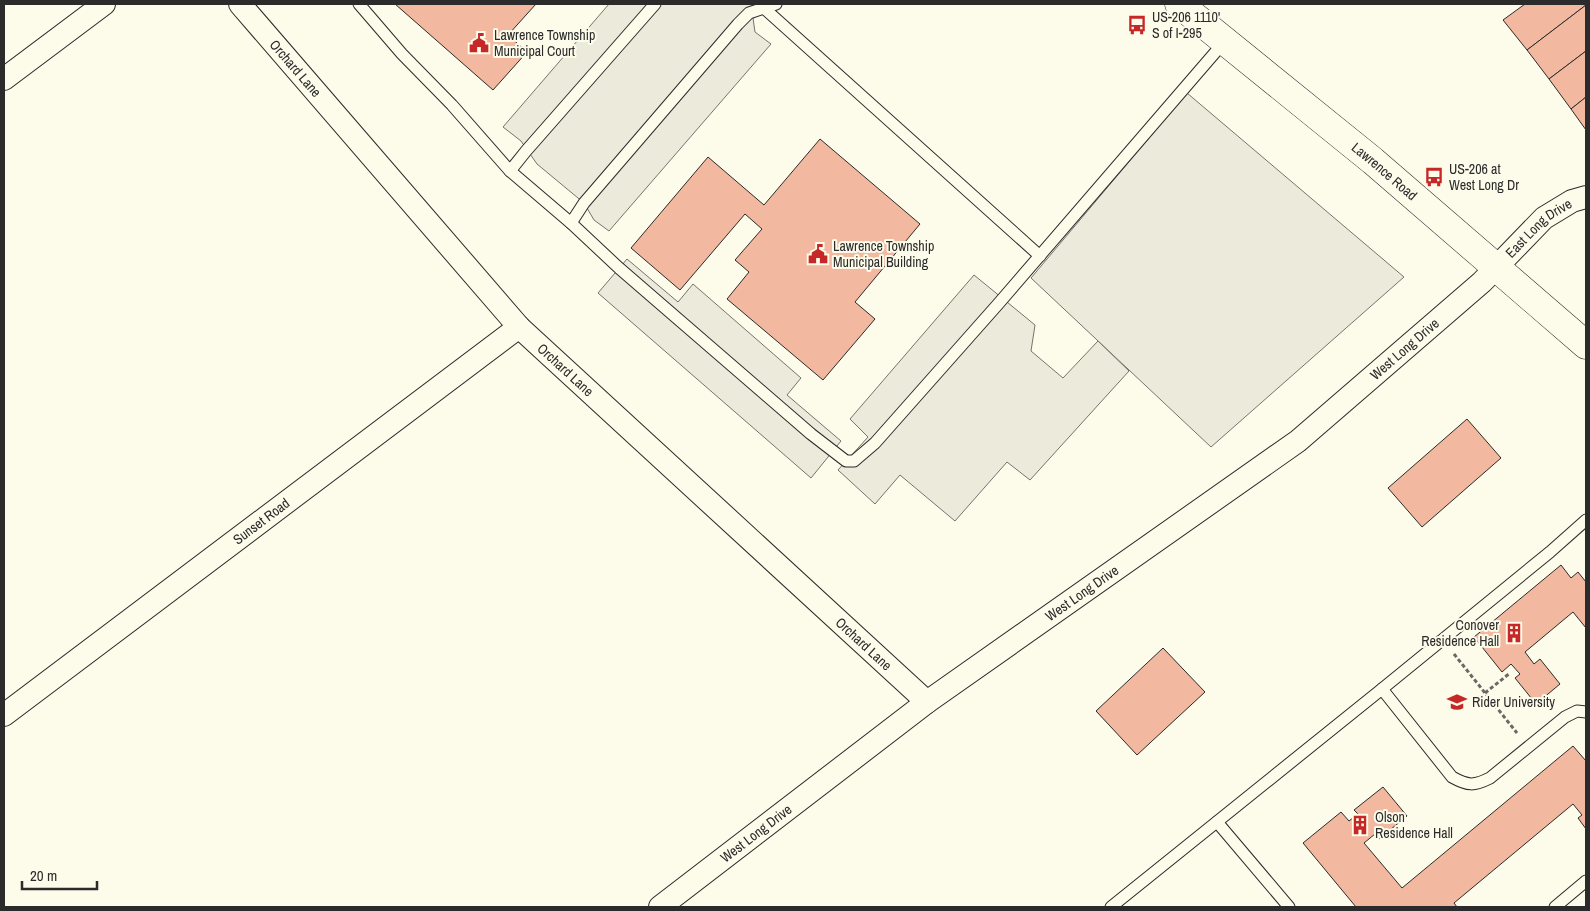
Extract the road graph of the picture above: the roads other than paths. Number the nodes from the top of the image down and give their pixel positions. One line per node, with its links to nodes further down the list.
1 (104, 4): 9 (street)
2 (240, 4): 15 (street, Orchard Lane)
3 (358, 4): 10 (lane)
4 (655, 4): 10 (lane)
5 (776, 4): 7 (lane)
6 (1179, 4): 8 (main road, Lawrence Road)
7 (765, 9): 12 (lane); 13 (lane)
8 (1226, 41): 13 (lane); 14 (main road, Lawrence Road)
9 (4, 80)
10 (510, 171): 12 (lane)
11 (1586, 197): 14 (street, East Long Drive)
12 (571, 222): 13 (lane)
13 (1040, 256)
14 (1496, 267): 16 (main road, Lawrence Road); 19 (street, West Long Drive)
15 (519, 327): 19 (street, Orchard Lane); 21 (street, Sunset Road)
16 (1586, 344)
17 (1586, 520): 18 (lane)
18 (1382, 689): 20 (lane); 22 (lane)
19 (927, 702): 24 (street, West Long Drive)
20 (1586, 712)
21 (4, 715)
22 (1217, 822): 25 (lane); 26 (lane)
23 (1586, 881): 27 (lane)
24 (660, 907)
25 (1111, 907)
26 (1290, 907)
27 (1555, 907)

